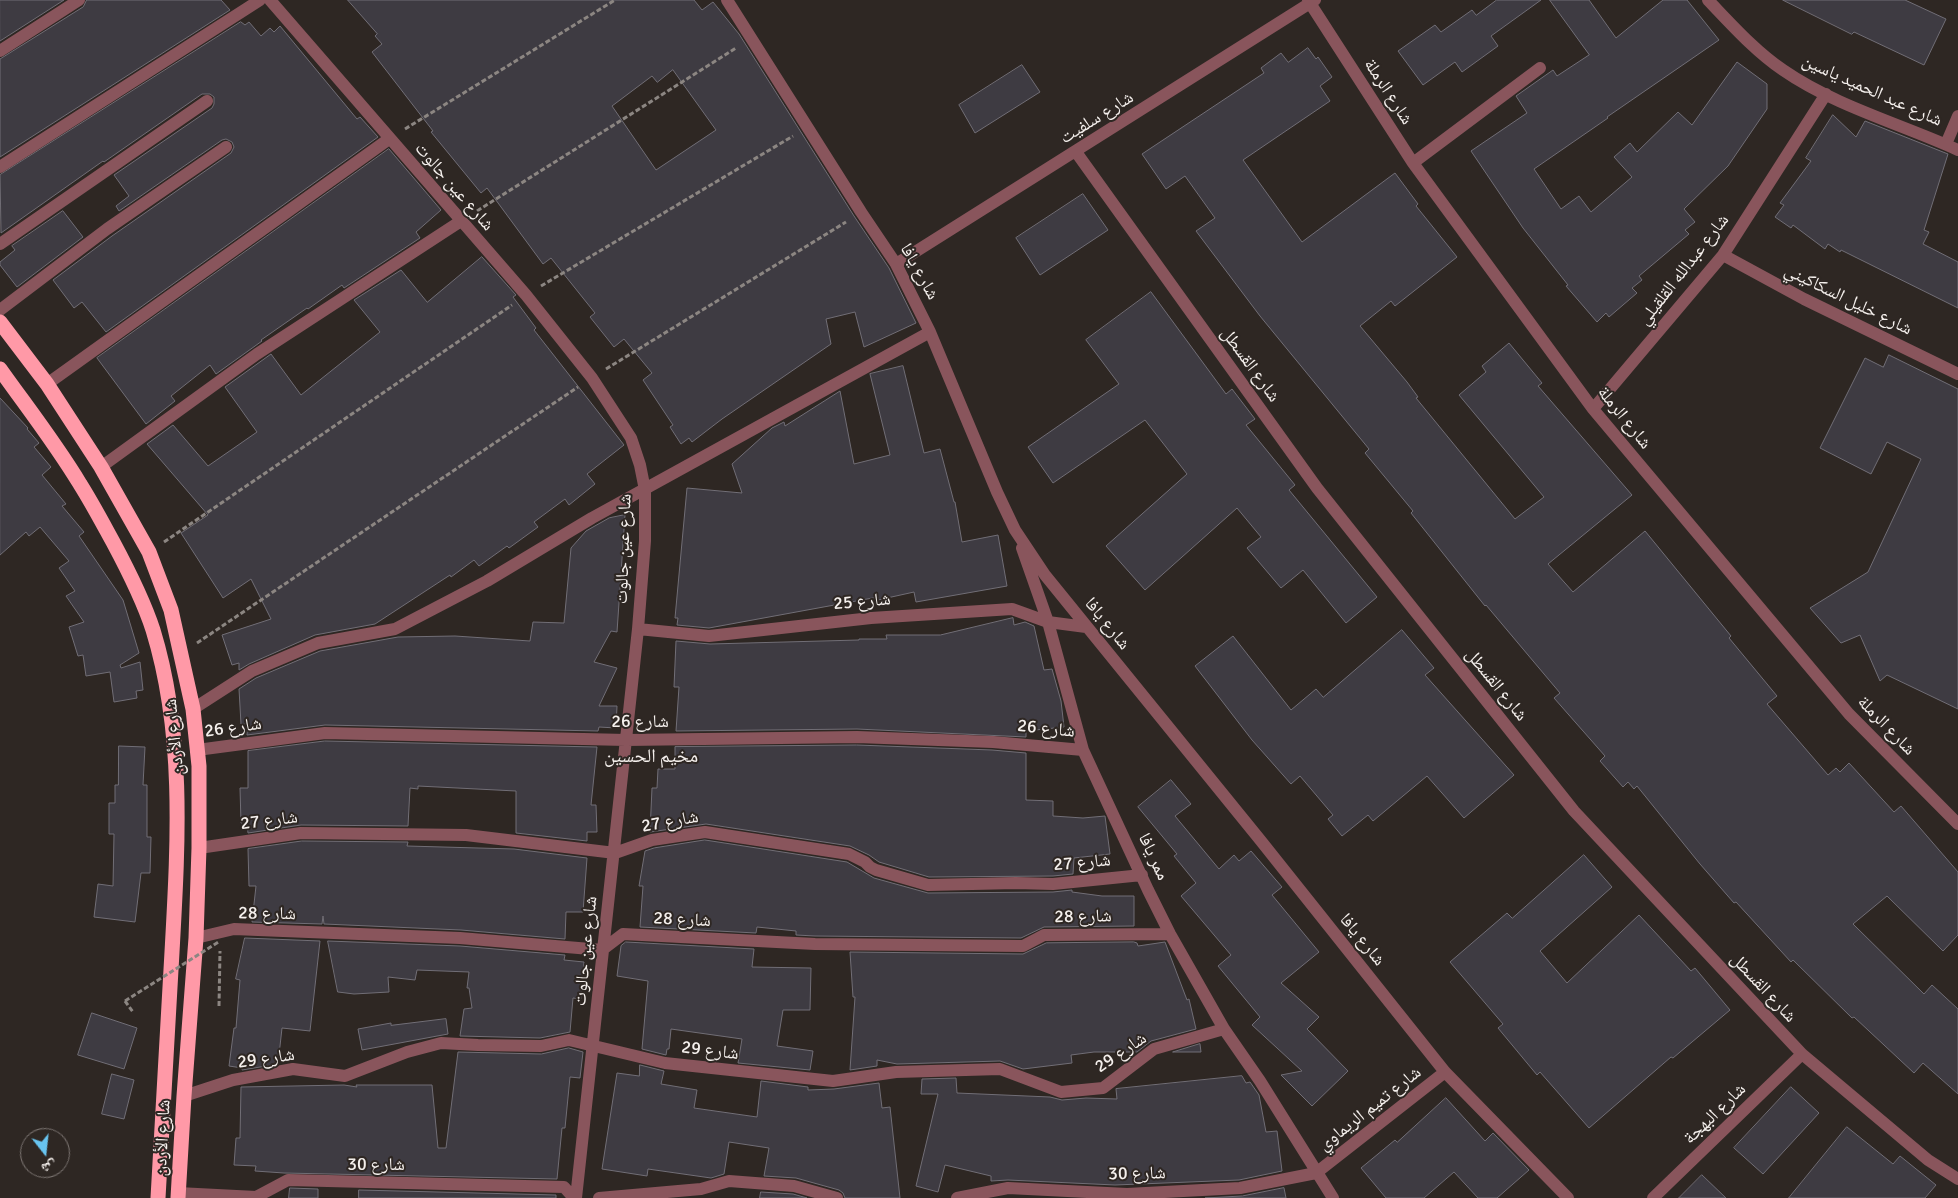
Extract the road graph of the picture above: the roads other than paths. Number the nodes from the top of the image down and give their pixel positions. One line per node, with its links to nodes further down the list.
1 (78, 0): 7 (street)
2 (260, 0): 17 (street)
3 (270, 0): 12 (street, شارع عين جالوت)
4 (1708, 0): 9 (street, شارع عبد الحميد ياسين)
5 (1311, 1): 15 (street, شارع سلفيت); 16 (street, شارع الرملة)
6 (733, 2): 21 (street, شارع يافا)
7 (0, 51)
8 (1540, 68): 16 (street)
9 (1826, 94): 14 (street, شارع عبد الحميد ياسين); 20 (street, شارع عبدالله القلقيلي)
10 (207, 101): 19 (street)
11 (1958, 116): 14 (street)
12 (389, 139): 18 (street, شارع عين جالوت); 27 (street)
13 (226, 147): 22 (street)
14 (1952, 147)
15 (1076, 152): 21 (street, شارع سلفيت); 48 (street, شارع القسطل)
16 (1414, 163): 28 (street, شارع الرملة)
17 (0, 168)
18 (462, 221): 29 (street); 30 (street, شارع عين جالوت)
19 (0, 244)
20 (1722, 255): 26 (street, شارع خليل السكاكيني); 28 (street, شارع عبدالله القلقيلي)
21 (896, 264): 24 (street, شارع يافا)
22 (0, 310)
23 (0, 322): 27 (highway, شارع الأردن)
24 (930, 332): 30 (street); 31 (street, شارع يافا)
25 (0, 369): 54 (highway, شارع الأردن)
26 (1958, 374)
27 (47, 384): 29 (highway, شارع الأردن)
28 (1592, 409): 39 (street, شارع الرملة)
29 (101, 467): 35 (highway, شارع الأردن)
30 (644, 490): 34 (street, شارع عين جالوت); 35 (street)
31 (1015, 530): 32 (street, ممر يافا); 33 (street, شارع يافا)
32 (1048, 622): 33 (street, شارع 25); 34 (street, شارع 25); 38 (street, ممر يافا)
33 (1086, 627): 49 (street, شارع يافا)
34 (638, 629): 36 (street, شارع عين جالوت)
35 (193, 709): 37 (highway, شارع الأردن)
36 (626, 740): 37 (street, شارع 26); 38 (street, شارع 26); 41 (street, شارع عين جالوت)
37 (197, 750): 40 (highway, شارع الأردن)
38 (1083, 750): 42 (street, ممر يافا)
39 (1958, 824)
40 (199, 848): 41 (street, شارع 27); 44 (highway, شارع الأردن)
41 (615, 853): 42 (street, شارع 27); 45 (street, شارع عين جالوت)
42 (1142, 875): 43 (street, ممر يافا)
43 (1170, 934): 45 (street, شارع 28); 46 (street, ممر يافا)
44 (196, 938): 45 (street, شارع 28); 50 (highway, شارع الأردن)
45 (602, 950): 47 (street, شارع عين جالوت)
46 (1224, 1029): 47 (street, شارع 29); 51 (street, ممر يافا)
47 (594, 1045): 50 (street, شارع 29); 55 (street, شارع عين جالوت)
48 (1802, 1054): 52 (street, شارع القسطل); 61 (street, شارع البهجة)
49 (1445, 1072): 51 (street, شارع تميم الريماوي); 60 (street, شارع يافا)
50 (184, 1096): 53 (highway, شارع الأردن)
51 (1316, 1173): 58 (street, شارع 30); 59 (street, شارع تميم الريماوي)
52 (1958, 1179)
53 (178, 1195): 55 (street, شارع 30)
54 (158, 1198)
55 (575, 1198)
56 (600, 1198): 57 (street)
57 (837, 1198)
58 (957, 1198)
59 (1333, 1198)
60 (1568, 1198)
61 (1653, 1198)

